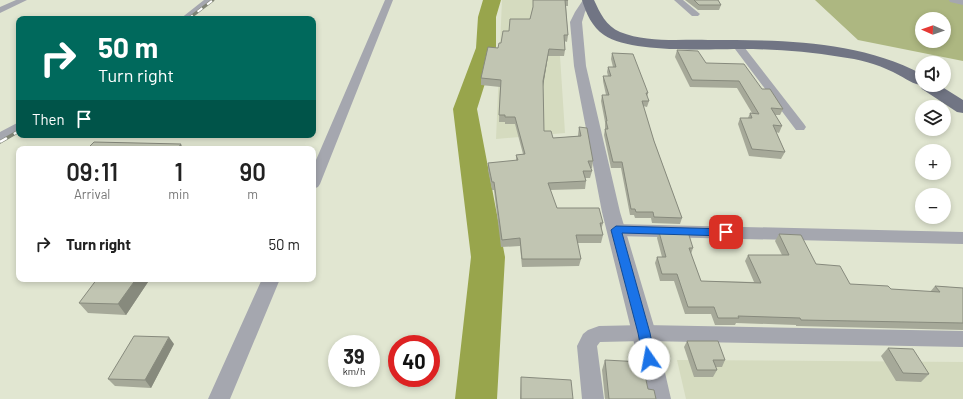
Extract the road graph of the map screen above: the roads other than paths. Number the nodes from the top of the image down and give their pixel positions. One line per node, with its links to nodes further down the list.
1 (23, 0): 8 (street)
2 (209, 0): 10 (street)
3 (389, 0): 18 (street)
4 (588, 0): 11 (main road); 19 (street)
5 (678, 0): 9 (street)
6 (953, 0): 7 (street)
7 (963, 2)
8 (0, 10)
9 (695, 14)
10 (189, 16)
11 (737, 45): 12 (main road); 15 (street)
12 (915, 77)
13 (939, 92): 14 (main road)
14 (963, 108)
15 (800, 127)
16 (16, 128): 17 (street)
17 (0, 138)
18 (316, 177)
19 (616, 230): 20 (street); 22 (street)
20 (963, 238)
21 (271, 282): 24 (street)
22 (644, 333): 23 (street); 25 (street); 26 (street)
23 (963, 339)
24 (219, 399)
25 (593, 399)
26 (658, 399)

